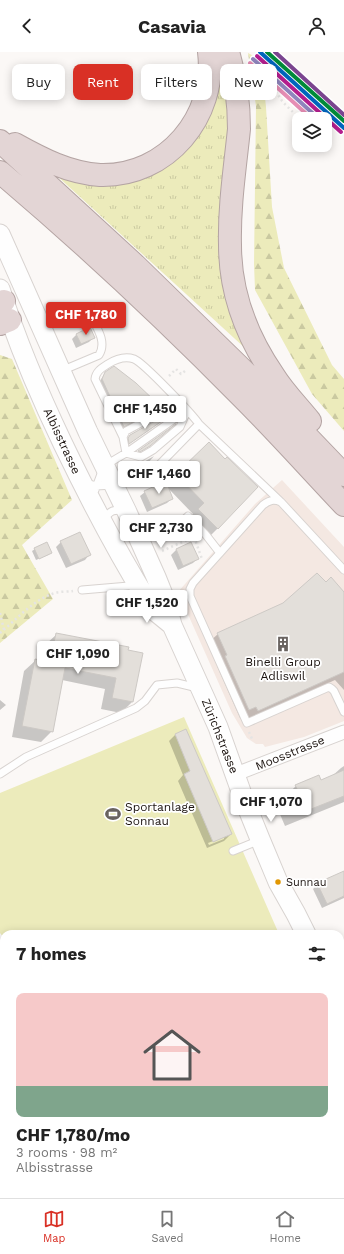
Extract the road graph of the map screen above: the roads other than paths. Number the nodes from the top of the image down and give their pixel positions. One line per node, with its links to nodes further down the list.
1 (209, 52): 3 (highway)
2 (228, 52): 15 (highway)
3 (2, 140): 16 (highway)
4 (0, 172): 19 (highway)
5 (0, 234): 6 (main road, Albisstrasse)
6 (32, 304): 7 (main road); 9 (main road, Albisstrasse)
7 (3, 307): 17 (main road, Albisstrasse)
8 (74, 322): 9 (lane)
9 (61, 371): 14 (main road, Albisstrasse)
10 (187, 410): 11 (lane); 12 (lane); 12 (lane); 13 (lane); 13 (lane)
11 (199, 424): 17 (lane); 18 (lane)
12 (123, 437): 13 (lane)
13 (126, 453): 14 (lane)
14 (104, 466): 17 (main road, Albisstrasse)
15 (344, 467)
16 (344, 475)
17 (96, 488): 20 (main road, Albisstrasse); 21 (main road, Albisstrasse)
18 (282, 502): 23 (lane); 24 (lane)
19 (344, 505)
20 (127, 512): 21 (lane); 25 (main road, Albisstrasse)
21 (103, 523): 27 (main road, Albisstrasse)
22 (171, 532): 23 (lane)
23 (220, 553): 30 (lane)
24 (344, 570)
25 (156, 577): 27 (lane); 28 (main road, Zürichstrasse)
26 (82, 590): 27 (lane)
27 (138, 590): 28 (main road, Zürichstrasse)
28 (172, 626): 29 (main road, Zürichstrasse)
29 (201, 689): 32 (lane); 33 (main road, Zürichstrasse)
30 (344, 712)
31 (344, 732): 33 (street, Moosstrasse)
32 (0, 774)
33 (236, 774): 34 (main road, Zürichstrasse)
34 (260, 840): 35 (lane); 36 (main road, Zürichstrasse)
35 (233, 851)
36 (304, 930)

